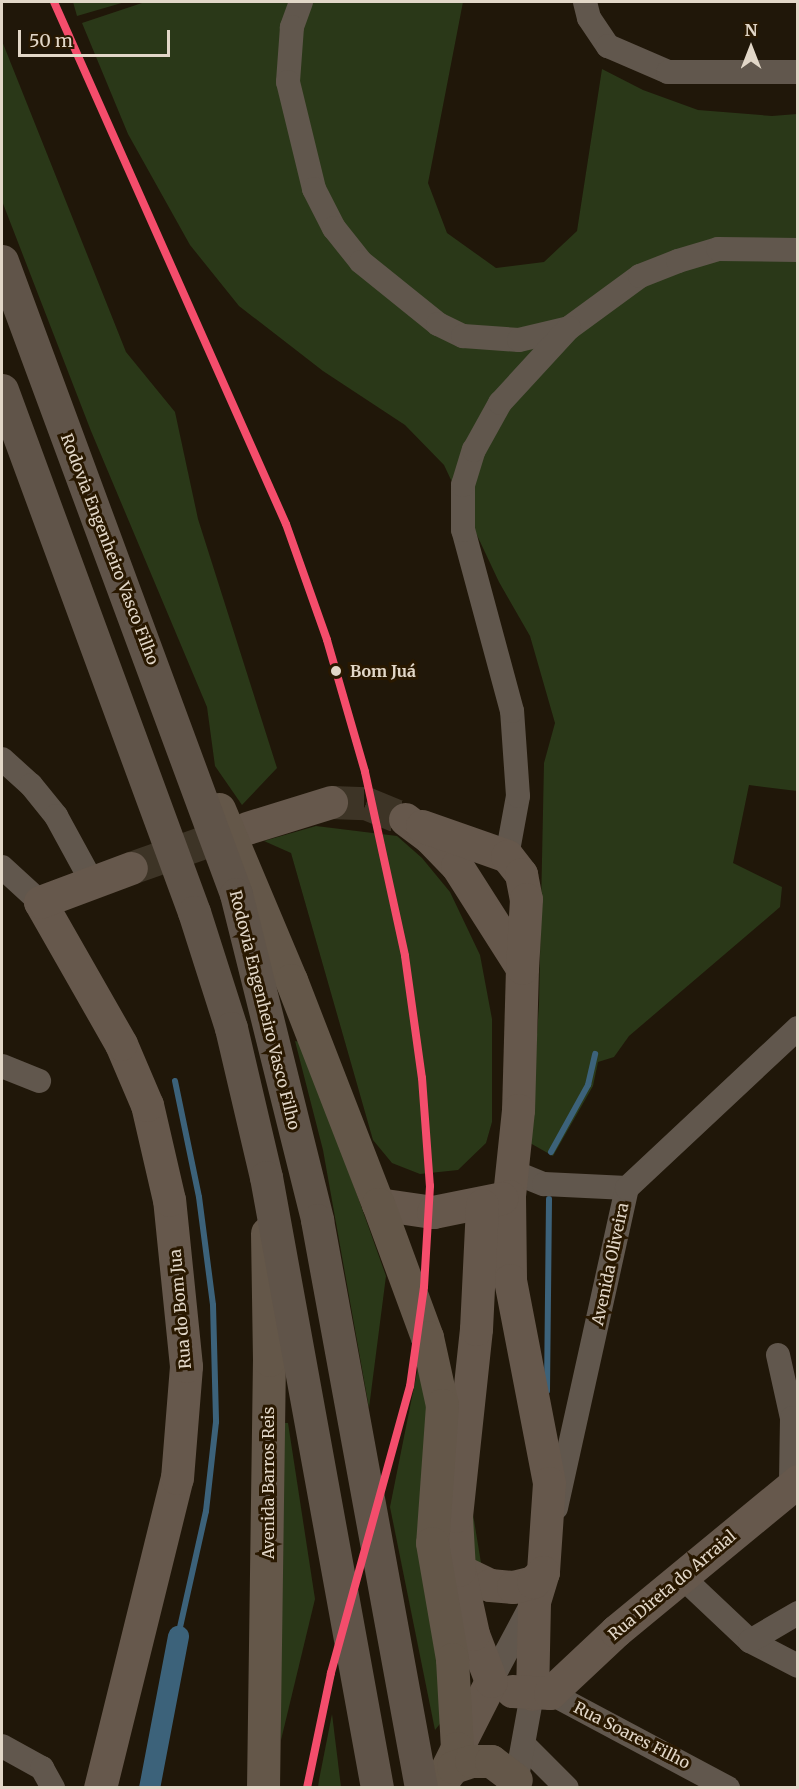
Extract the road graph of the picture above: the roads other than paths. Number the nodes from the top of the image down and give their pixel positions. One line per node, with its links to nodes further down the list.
1 (301, 2): 6 (street)
2 (585, 2): 3 (street)
3 (798, 72)
4 (798, 250): 6 (street)
5 (2, 261): 8 (highway, Rodovia Engenheiro Vasco Filho)
6 (569, 328): 12 (street)
7 (2, 390): 21 (highway)
8 (168, 704): 24 (main road); 45 (highway, Rodovia Engenheiro Vasco Filho)
9 (2, 759): 15 (street)
10 (331, 802): 11 (street)
11 (247, 828)
12 (507, 856): 17 (street); 17 (street)
13 (2, 867): 16 (street, Rua do Bom Jua)
14 (131, 868): 15 (street)
15 (92, 882): 16 (street)
16 (40, 902): 42 (street, Rua do Bom Jua)
17 (522, 968): 23 (street)
18 (798, 1028): 22 (street, Avenida Oliveira)
19 (2, 1066): 20 (street)
20 (39, 1081)
21 (266, 1178): 43 (main road, Avenida Barros Reis); 44 (highway)
22 (627, 1188): 23 (street); 27 (street, Avenida Oliveira)
23 (501, 1191): 24 (street); 27 (street); 28 (street)
24 (378, 1204): 38 (main road)
25 (778, 1355): 26 (street)
26 (794, 1483): 29 (street, Rua Direta do Arraial)
27 (548, 1532): 30 (street)
28 (459, 1570): 30 (street); 34 (street)
29 (681, 1576): 32 (street); 35 (street, Rua Direta do Arraial)
30 (538, 1587): 34 (street); 35 (street)
31 (798, 1613): 32 (street)
32 (750, 1641): 33 (street)
33 (798, 1666)
34 (491, 1681): 35 (street); 38 (street)
35 (541, 1693): 37 (street); 47 (street, Rua Soares Filho)
36 (2, 1746): 41 (street)
37 (525, 1746): 39 (street); 46 (street)
38 (457, 1748): 40 (main road)
39 (515, 1784): 40 (main road)
40 (437, 1787)
41 (53, 1788)
42 (100, 1788)
43 (263, 1788)
44 (377, 1788)
45 (422, 1788)
46 (567, 1788)
47 (728, 1788)

